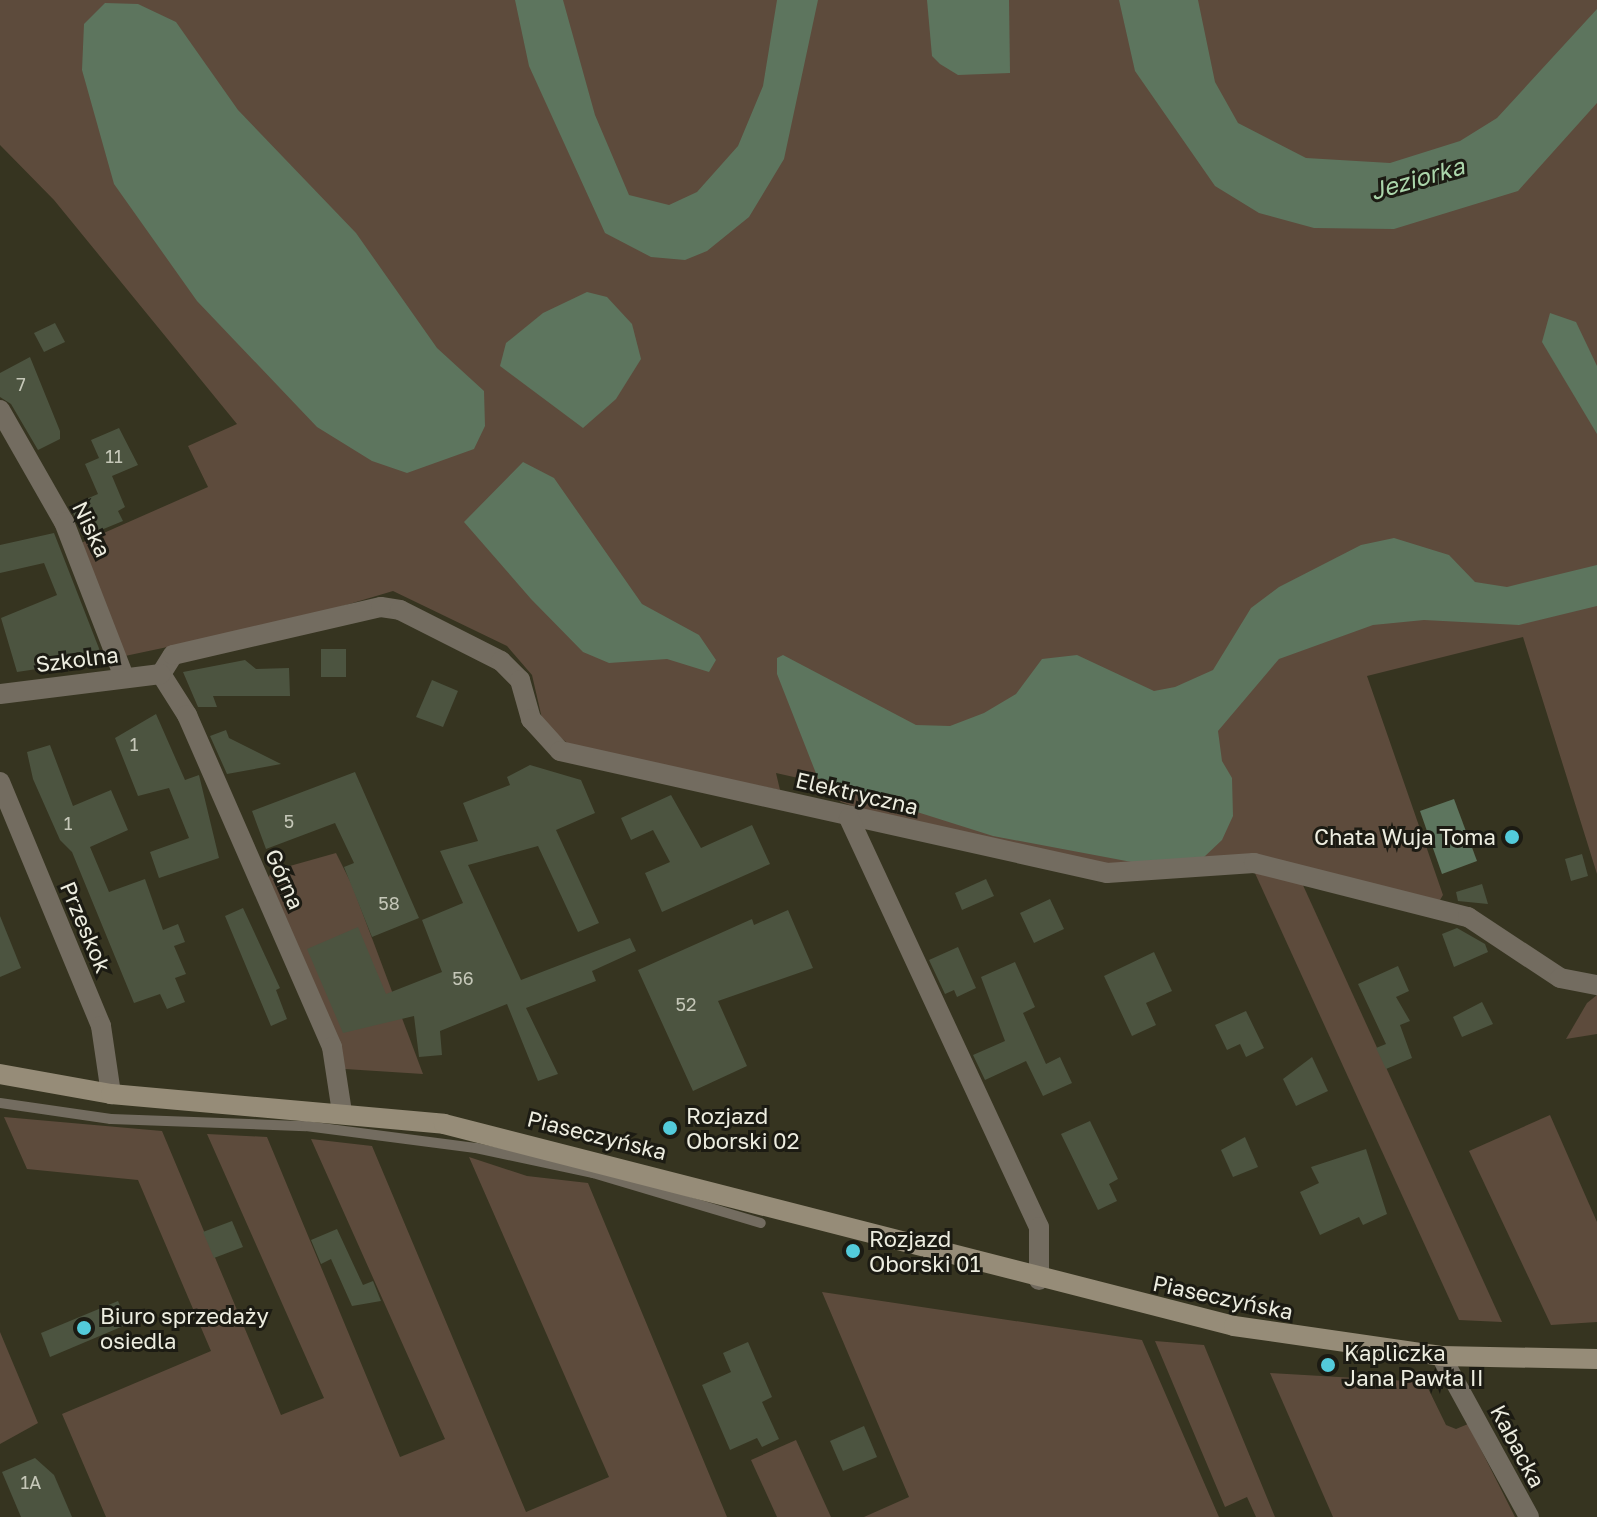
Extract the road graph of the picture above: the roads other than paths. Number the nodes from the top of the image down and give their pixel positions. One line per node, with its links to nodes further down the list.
1 (0, 410): 3 (street, Niska)
2 (161, 674): 3 (street, Szkolna); 6 (street, Elektryczna); 11 (street, Górna)
3 (124, 677): 4 (street, Szkolna)
4 (0, 694)
5 (0, 782): 9 (street, Przeskok)
6 (849, 818): 7 (street, Elektryczna); 13 (street)
7 (1597, 985)
8 (0, 1074): 9 (main road, Piaseczyńska)
9 (111, 1094): 11 (main road, Piaseczyńska)
10 (0, 1103): 12 (lane)
11 (342, 1112): 13 (main road, Piaseczyńska)
12 (761, 1223)
13 (1039, 1280): 14 (main road, Piaseczyńska)
14 (1441, 1356): 15 (main road, Piaseczyńska); 16 (street, Kabacka)
15 (1597, 1359)
16 (1529, 1517)

